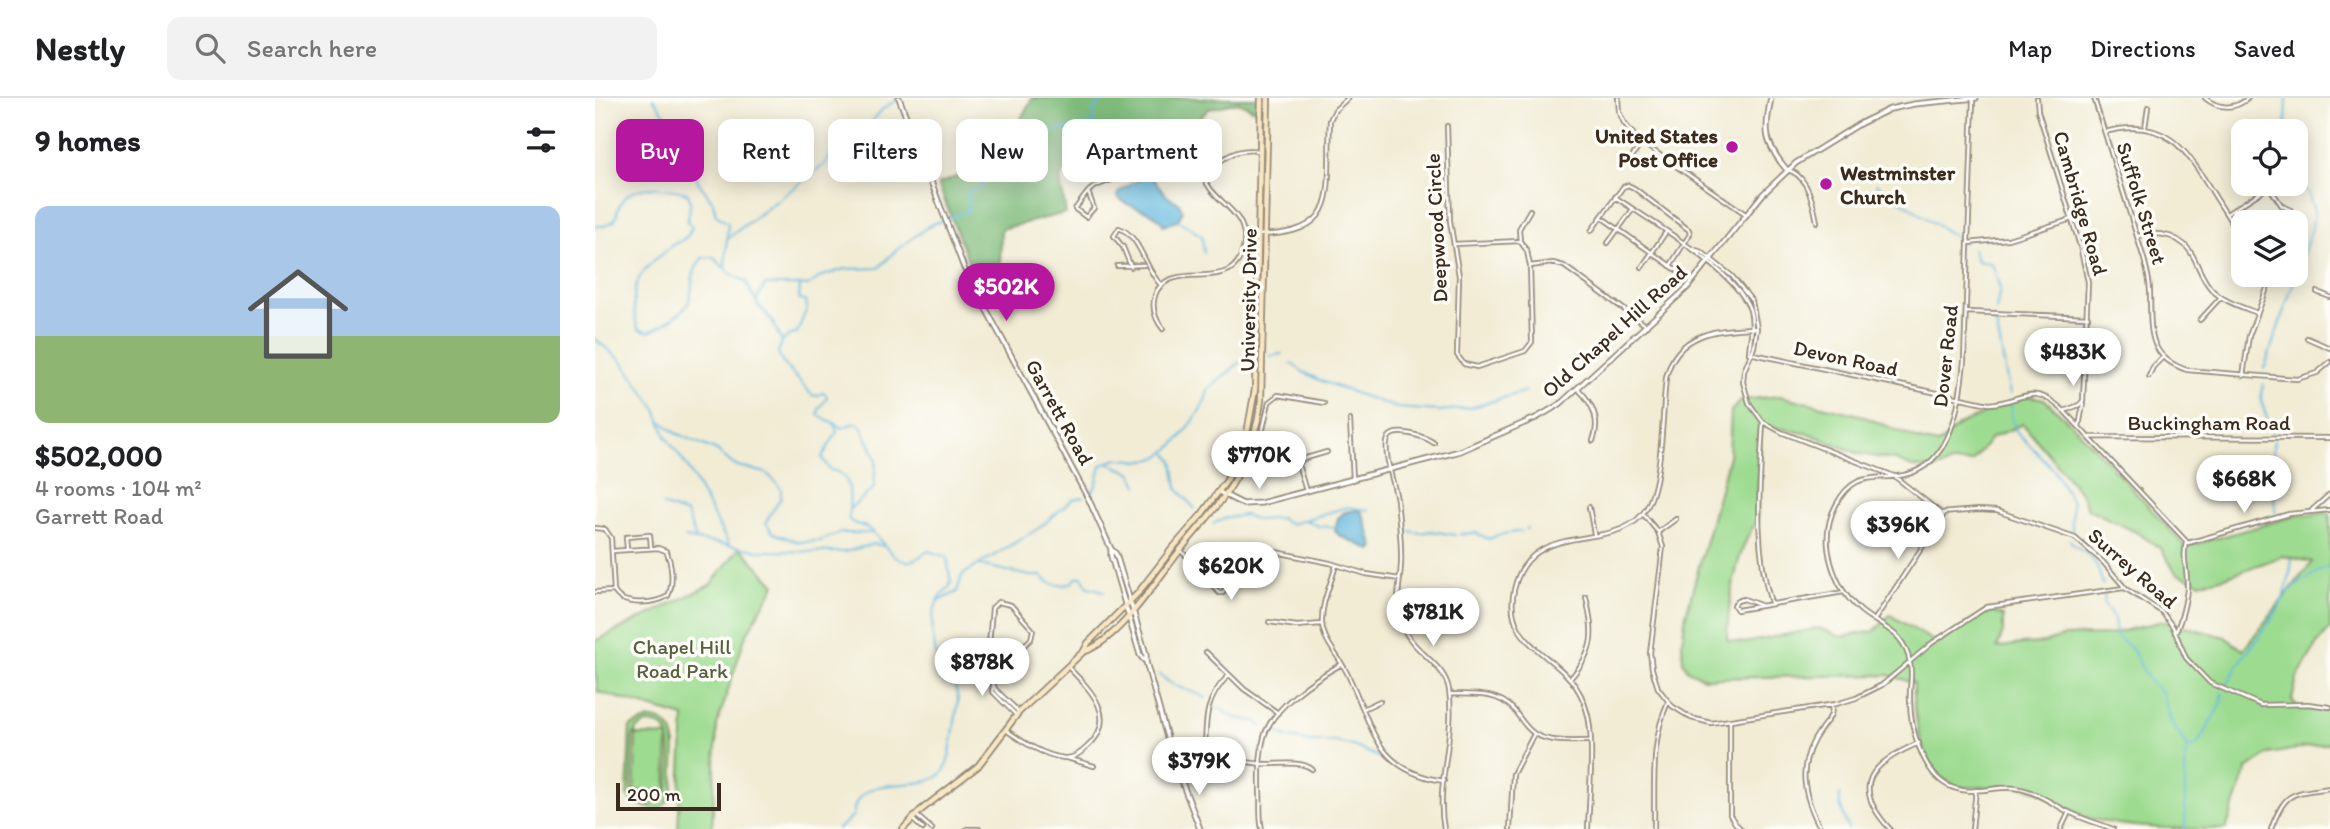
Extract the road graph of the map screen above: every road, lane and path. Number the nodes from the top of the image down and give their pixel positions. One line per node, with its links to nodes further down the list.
1 (899, 98): 111 (street, Garrett Road)
2 (1261, 98): 17 (main road, University Drive)
3 (1268, 98): 43 (main road, University Drive)
4 (1348, 98): 43 (street)
5 (1618, 98): 16 (street)
6 (1771, 98): 20 (street)
7 (1974, 98): 20 (street, Old Chapel Hill Road); 47 (street, Dover Road)
8 (2037, 98): 35 (street, Cambridge Road)
9 (2094, 98): 15 (street, Suffolk Street)
10 (2205, 98): 11 (street)
11 (2248, 98)
12 (2148, 107): 14 (street)
13 (1447, 126): 48 (street, Deepwood Circle)
14 (2145, 128): 15 (street); 32 (street)
15 (2105, 132): 24 (street, Suffolk Street)
16 (1642, 143): 19 (street); 33 (street)
17 (1260, 150): 18 (street); 42 (main road, University Drive)
18 (1222, 158)
19 (1631, 158)
20 (1787, 170): 33 (street, Old Chapel Hill Road); 36 (street)
21 (1103, 182): 25 (street)
22 (1205, 182): 41 (street)
23 (2129, 189): 24 (street)
24 (2123, 190): 44 (street, Suffolk Street)
25 (1088, 192): 25 (street)
26 (2253, 196): 32 (street)
27 (2274, 196): 31 (street)
28 (1615, 197): 29 (street); 34 (street); 49 (street)
29 (1633, 209): 38 (street); 40 (street)
30 (1529, 210): 45 (street)
31 (2291, 210)
32 (2226, 214): 37 (street)
33 (1747, 215): 51 (street, Old Chapel Hill Road)
34 (1601, 217): 38 (street); 39 (street)
35 (2072, 219): 47 (street); 66 (street, Cambridge Road)
36 (1817, 222)
37 (2231, 222)
38 (1619, 229): 46 (street); 50 (street)
39 (1591, 231)
40 (1666, 232): 49 (street); 50 (street)
41 (1244, 234): 42 (street); 59 (street)
42 (1258, 235): 43 (street); 97 (main road, University Drive)
43 (1265, 235): 97 (main road, University Drive)
44 (2137, 236): 62 (street); 75 (street, Suffolk Street)
45 (1520, 242): 48 (street); 53 (street, Deepwood Circle)
46 (1608, 243)
47 (1968, 243): 64 (street, Dover Road)
48 (1454, 244): 53 (street, Deepwood Circle)
49 (1684, 244): 51 (street); 54 (street)
50 (1652, 253): 54 (street); 57 (street)
51 (1711, 262): 68 (street, Old Chapel Hill Road); 69 (street); 70 (street)
52 (1146, 264): 56 (street); 56 (street); 59 (street)
53 (1530, 266): 68 (street)
54 (1670, 266): 58 (street)
55 (1117, 267): 56 (street)
56 (1131, 267)
57 (1642, 267)
58 (1685, 276)
59 (1161, 285): 71 (street)
60 (2267, 287): 65 (street)
61 (2317, 292): 63 (street)
62 (2221, 297): 65 (street); 67 (street)
63 (2330, 297)
64 (1966, 312): 66 (street); 80 (street, Dover Road)
65 (2257, 313): 78 (street)
66 (2088, 317): 81 (street, Cambridge Road)
67 (2200, 320)
68 (1647, 326): 79 (street, Old Chapel Hill Road)
69 (1752, 328): 70 (street); 74 (street); 102 (street)
70 (1757, 328): 74 (street)
71 (1163, 329)
72 (2307, 338): 73 (street)
73 (2330, 348)
74 (1749, 353): 80 (street, Devon Road); 85 (street)
75 (2163, 356): 77 (street); 78 (street)
76 (2330, 362): 78 (street)
77 (2149, 376)
78 (2243, 376)
79 (1577, 388): 89 (street); 93 (street, Old Chapel Hill Road)
80 (1959, 398): 83 (street, Devon Road); 94 (street, Dover Road)
81 (2083, 401): 83 (street); 86 (street, Cambridge Road)
82 (1324, 403): 92 (street)
83 (2064, 411): 86 (street, Devon Road)
84 (1350, 420): 95 (street)
85 (1763, 422): 94 (street); 126 (street)
86 (2079, 427): 87 (street, Devon Road)
87 (2089, 437): 88 (street, Buckingham Road); 108 (street, Devon Road)
88 (2330, 438)
89 (1594, 441)
90 (1434, 443): 93 (street)
91 (1327, 452): 92 (street)
92 (1298, 464): 96 (street)
93 (1390, 470): 95 (street, Old Chapel Hill Road); 118 (street)
94 (1894, 476): 103 (street); 123 (street, Dover Road)
95 (1353, 480): 96 (street, Old Chapel Hill Road)
96 (1306, 491): 97 (street, Old Chapel Hill Road)
97 (1221, 493): 112 (main road); 125 (main road)
98 (2330, 494): 100 (street)
99 (1589, 507): 107 (street)
100 (2312, 510): 101 (street); 108 (street)
101 (2330, 510)
102 (1643, 514): 106 (street); 107 (street)
103 (1944, 514): 120 (street, Surrey Road); 132 (street)
104 (1676, 519): 106 (street)
105 (595, 528): 113 (street)
106 (1658, 532): 148 (street)
107 (1594, 534): 145 (street)
108 (2186, 542): 130 (street)
109 (651, 548): 110 (street); 110 (street); 121 (street)
110 (627, 549): 113 (street)
111 (1111, 549): 125 (street, Garrett Road); 127 (street, Garrett Road)
112 (1180, 550): 116 (street); 129 (main road)
113 (612, 551): 121 (street)
114 (1271, 551): 115 (street)
115 (1336, 565): 118 (street); 135 (street)
116 (1198, 567): 117 (street); 119 (street)
117 (1215, 570): 119 (street); 119 (street)
118 (1400, 579): 146 (street)
119 (1209, 581)
120 (2124, 588): 133 (street, Surrey Road); 139 (street)
121 (614, 591): 122 (street)
122 (595, 592)
123 (1844, 592): 126 (street); 132 (street, Dover Road)
124 (1586, 597): 145 (street)
125 (1131, 601): 127 (main road); 129 (street, Garrett Road)
126 (1771, 603): 128 (street)
127 (1126, 606): 131 (street, Garrett Road); 137 (main road)
128 (1760, 606): 128 (street)
129 (1133, 611): 131 (main road); 141 (street, Garrett Road)
130 (2181, 614): 133 (street); 136 (street)
131 (1129, 616): 137 (main road); 141 (street, Garrett Road)
132 (1874, 620): 139 (street, Dover Road)
133 (2173, 620): 136 (street, Surrey Road)
134 (1269, 622): 135 (street)
135 (1322, 624): 142 (street)
136 (2175, 633): 150 (street, Surrey Road)
137 (1083, 652): 143 (main road)
138 (1206, 652): 144 (street)
139 (1910, 661): 149 (street); 158 (street)
140 (1006, 662): 140 (street); 152 (street)
141 (1146, 662): 161 (street, Garrett Road)
142 (1342, 664): 151 (street); 153 (street)
143 (1067, 666): 152 (main road); 160 (street)
144 (1229, 675): 153 (street); 159 (street)
145 (1570, 679): 157 (street)
146 (1450, 694): 156 (street); 165 (street)
147 (1380, 701): 151 (street)
148 (1668, 702): 154 (street); 180 (street)
149 (1831, 705): 154 (street); 182 (street)
150 (2330, 707)
151 (1363, 709): 165 (street)
152 (1017, 713): 155 (main road)
153 (1277, 713): 162 (street)
154 (1730, 722): 181 (street)
155 (1005, 729): 160 (street); 169 (main road)
156 (1534, 734): 157 (street); 178 (street)
157 (1590, 741): 179 (street)
158 (1919, 743): 167 (street); 183 (street)
159 (1205, 757): 161 (street); 162 (street)
160 (1067, 758): 163 (street)
161 (1173, 759): 175 (street, Garrett Road)
162 (1260, 764): 164 (street); 176 (street)
163 (1094, 766)
164 (1312, 769)
165 (1444, 781): 177 (street)
166 (2330, 788): 187 (street)
167 (1976, 790): 168 (street); 184 (street)
168 (2070, 813): 185 (street); 186 (street)
169 (914, 817): 170 (main road); 171 (street); 172 (street)
170 (903, 829)
171 (923, 829)
172 (931, 829)
173 (967, 829): 174 (street)
174 (979, 829)
175 (1200, 829)
176 (1262, 829)
177 (1444, 829)
178 (1510, 829)
179 (1588, 829)
180 (1654, 829)
181 (1741, 829)
182 (1821, 829)
183 (1890, 829)
184 (1972, 829)
185 (2061, 829)
186 (2113, 829)
187 (2271, 829)

